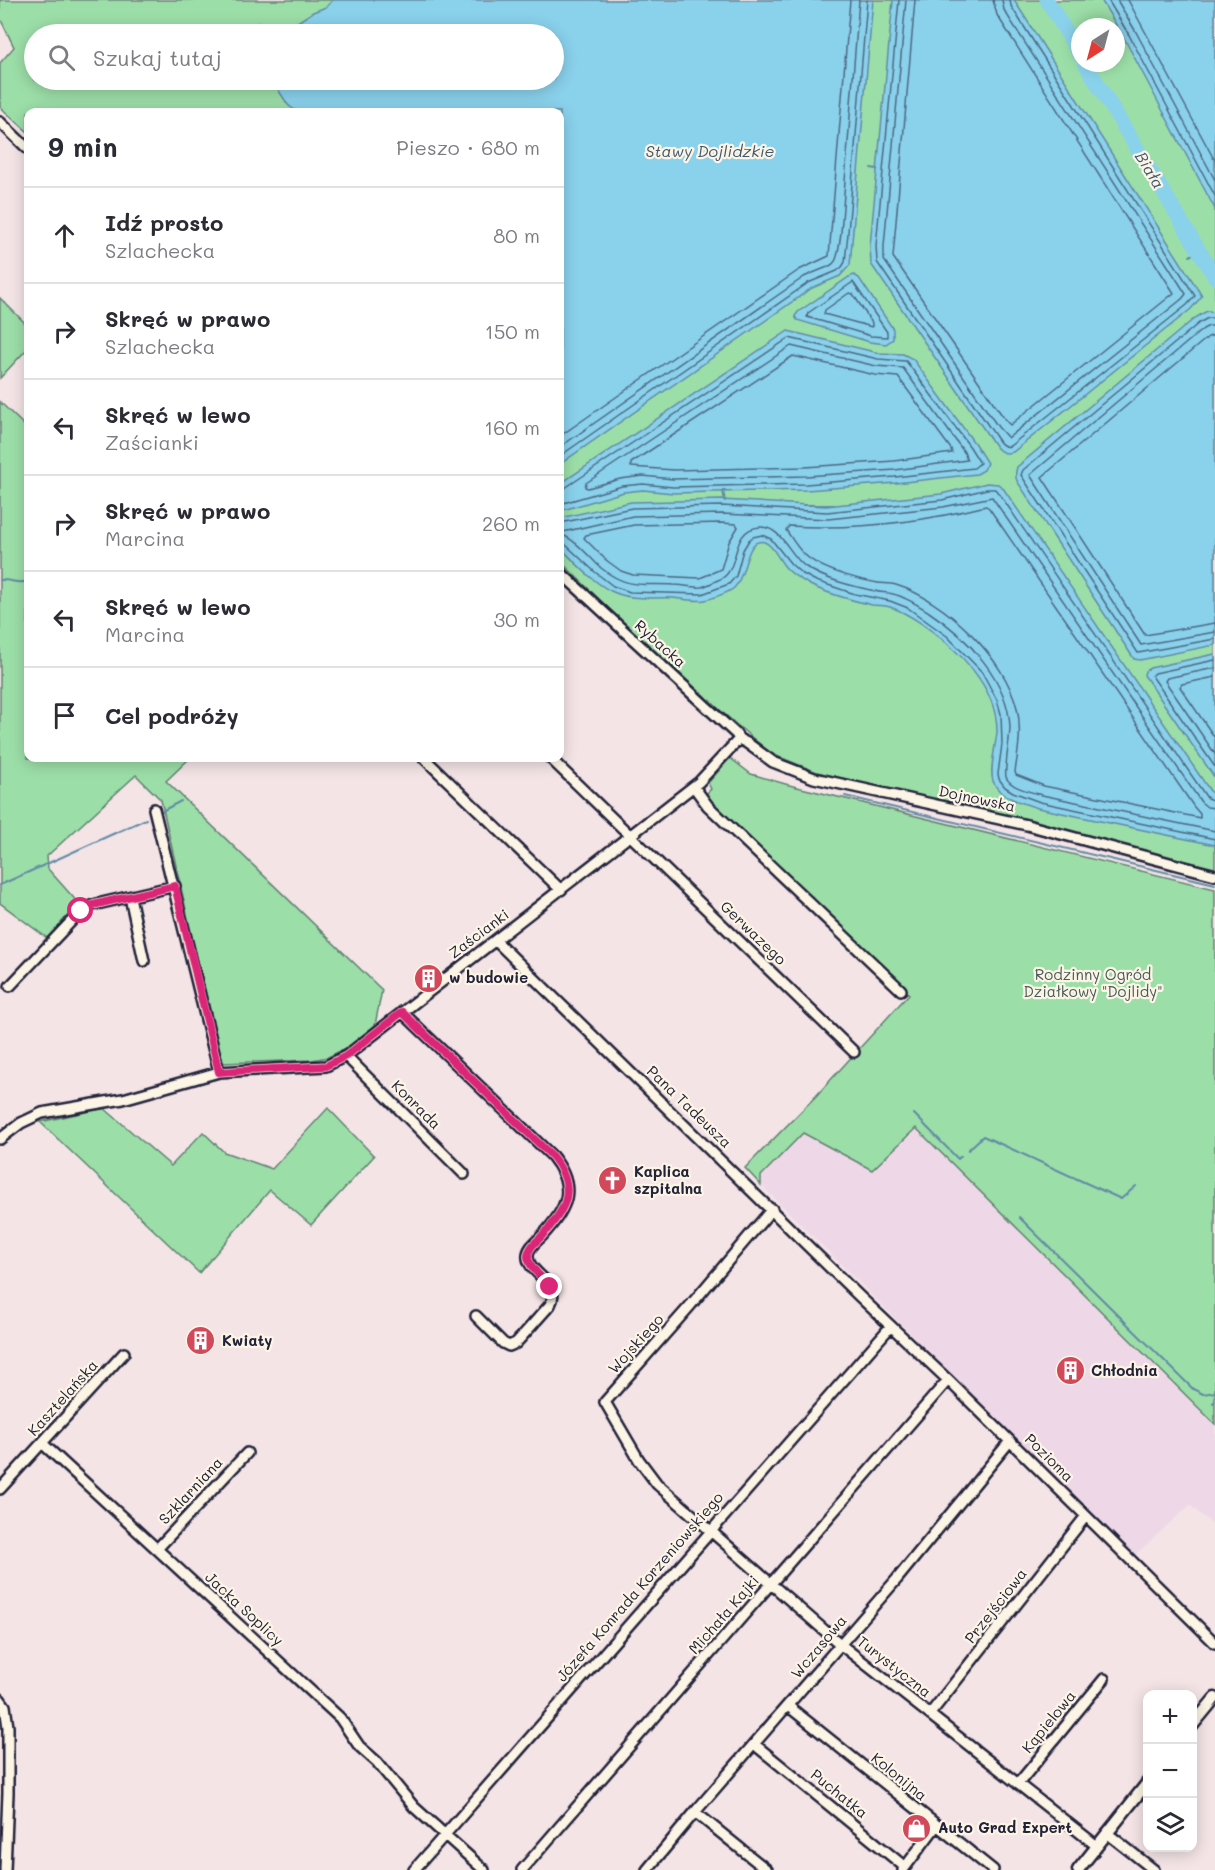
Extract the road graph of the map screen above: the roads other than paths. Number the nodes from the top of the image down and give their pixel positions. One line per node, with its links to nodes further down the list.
1 (0, 122): 2 (street)
2 (24, 145)
3 (564, 576): 4 (street, Rybacka)
4 (739, 739): 7 (street, Zaścianki); 10 (street, Dojnowska)
5 (428, 762): 12 (street)
6 (554, 762): 9 (street, Gerwazego)
7 (694, 787): 9 (street, Zaścianki); 17 (street)
8 (154, 809): 11 (street)
9 (632, 836): 12 (street, Zaścianki); 19 (street, Gerwazego)
10 (1215, 875)
11 (175, 886): 13 (street); 21 (street)
12 (561, 890): 14 (street, Zaścianki)
13 (130, 897): 15 (street); 16 (street)
14 (496, 941): 18 (street, Zaścianki); 24 (street, Pana Tadeusza)
15 (144, 961)
16 (10, 986)
17 (901, 990)
18 (402, 1012): 20 (street, Zaścianki); 26 (street)
19 (854, 1052)
20 (346, 1056): 21 (street, Zaścianki); 23 (street, Konrada)
21 (219, 1072): 22 (street, Zaścianki)
22 (0, 1139)
23 (464, 1174)
24 (772, 1209): 25 (street, Pana Tadeusza); 34 (street, Wojskiego)
25 (859, 1296): 27 (street, Pozioma)
26 (476, 1316)
27 (891, 1326): 29 (street, Pozioma); 36 (street, Józefa Konrada Korzeniowskiego)
28 (124, 1353): 31 (street, Kasztelańska)
29 (948, 1380): 30 (street, Pozioma); 38 (street, Michała Kajki)
30 (1010, 1441): 35 (street, Pozioma); 40 (street, Wczasowa)
31 (42, 1443): 33 (street, Kasztelańska); 37 (street, Jacka Soplicy)
32 (246, 1453): 37 (street, Szklarniana)
33 (0, 1489)
34 (679, 1504): 36 (street, Turystyczna)
35 (1086, 1516): 39 (street, Pozioma); 45 (street, Przejściowa)
36 (710, 1530): 38 (street, Turystyczna); 53 (street, Józefa Konrada Korzeniowskiego)
37 (157, 1549): 53 (street, Jacka Soplicy)
38 (771, 1584): 40 (street, Turystyczna); 59 (street, Michała Kajki)
39 (1215, 1643)
40 (840, 1644): 44 (street, Wczasowa); 45 (street, Turystyczna)
41 (1104, 1678): 48 (street, Kąpielowa)
42 (1215, 1698): 46 (street)
43 (0, 1699): 56 (street)
44 (788, 1706): 47 (street, Wczasowa); 51 (street, Kolonijna)
45 (930, 1714): 48 (street, Turystyczna)
46 (1197, 1720)
47 (754, 1744): 50 (street, Wczasowa); 55 (street, Puchatka)
48 (1018, 1784): 54 (street, Turystyczna)
49 (1143, 1788): 52 (street)
50 (695, 1812): 60 (street, Wczasowa); 61 (street)
51 (936, 1826): 55 (street); 62 (street, Kolonijna)
52 (1107, 1833): 54 (street); 64 (street)
53 (445, 1835): 57 (street, Józefa Konrada Korzeniowskiego); 58 (street, Jacka Soplicy)
54 (1097, 1846): 63 (street)
55 (904, 1869)
56 (5, 1870)
57 (414, 1870)
58 (484, 1870)
59 (522, 1870)
60 (648, 1870)
61 (767, 1870)
62 (993, 1870)
63 (1078, 1870)
64 (1154, 1870)

